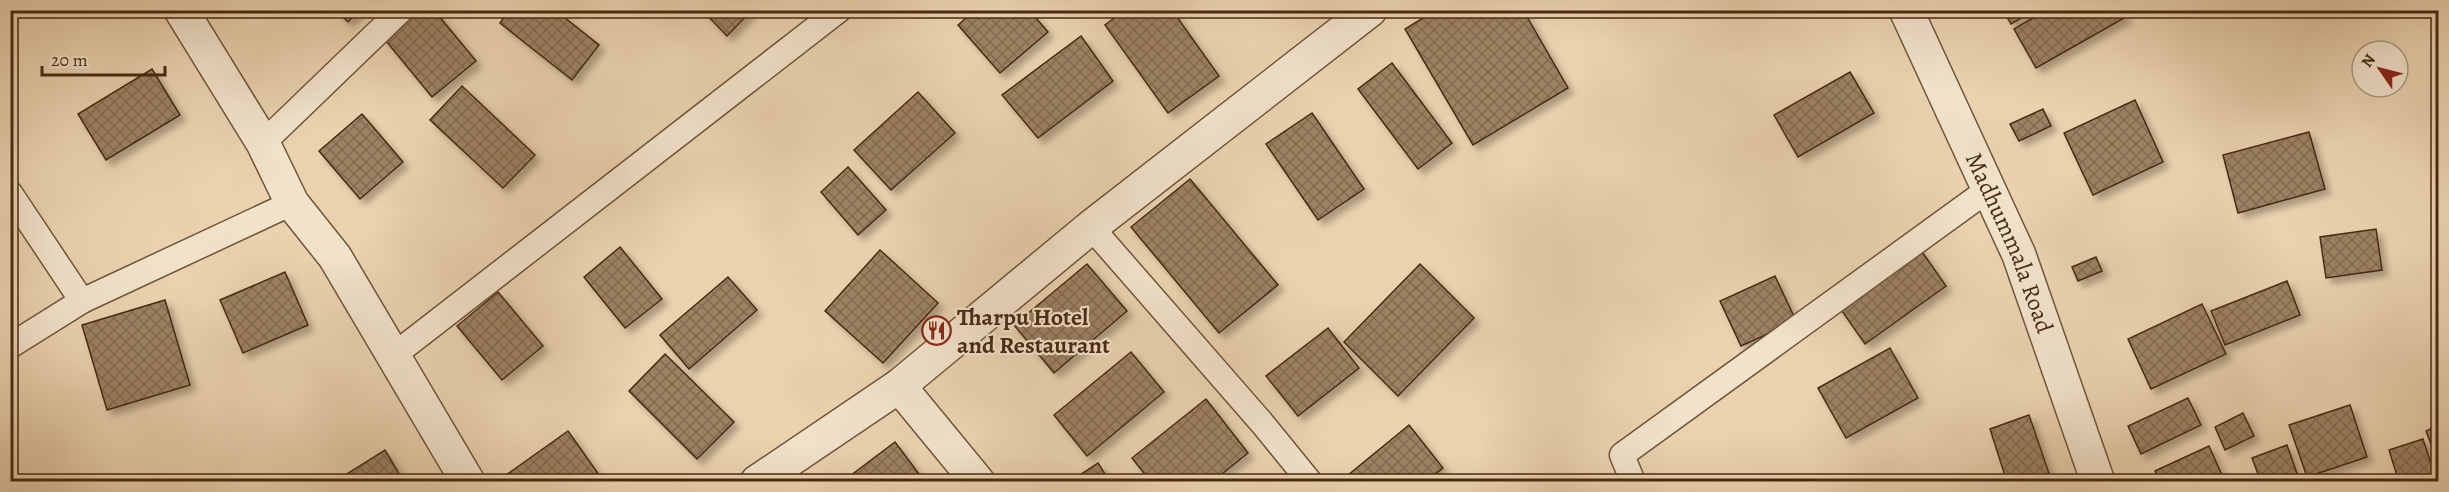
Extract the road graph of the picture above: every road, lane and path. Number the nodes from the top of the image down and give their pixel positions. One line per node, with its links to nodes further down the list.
1 (181, 10): 6 (street)
2 (401, 10): 6 (lane)
3 (839, 10): 13 (lane)
4 (1370, 10): 10 (street)
5 (1906, 10): 7 (street, Madhummala Road)
6 (263, 143): 9 (street)
7 (1989, 189): 19 (lane); 20 (street, Madhummala Road)
8 (10, 193): 11 (lane)
9 (292, 204): 11 (lane); 13 (street)
10 (1091, 227): 14 (street); 18 (lane)
11 (82, 301): 12 (lane)
12 (10, 346)
13 (394, 356): 15 (street)
14 (899, 386): 16 (street); 17 (street)
15 (468, 482)
16 (757, 482)
17 (978, 482)
18 (1310, 482)
19 (1634, 482)
20 (2098, 482)

